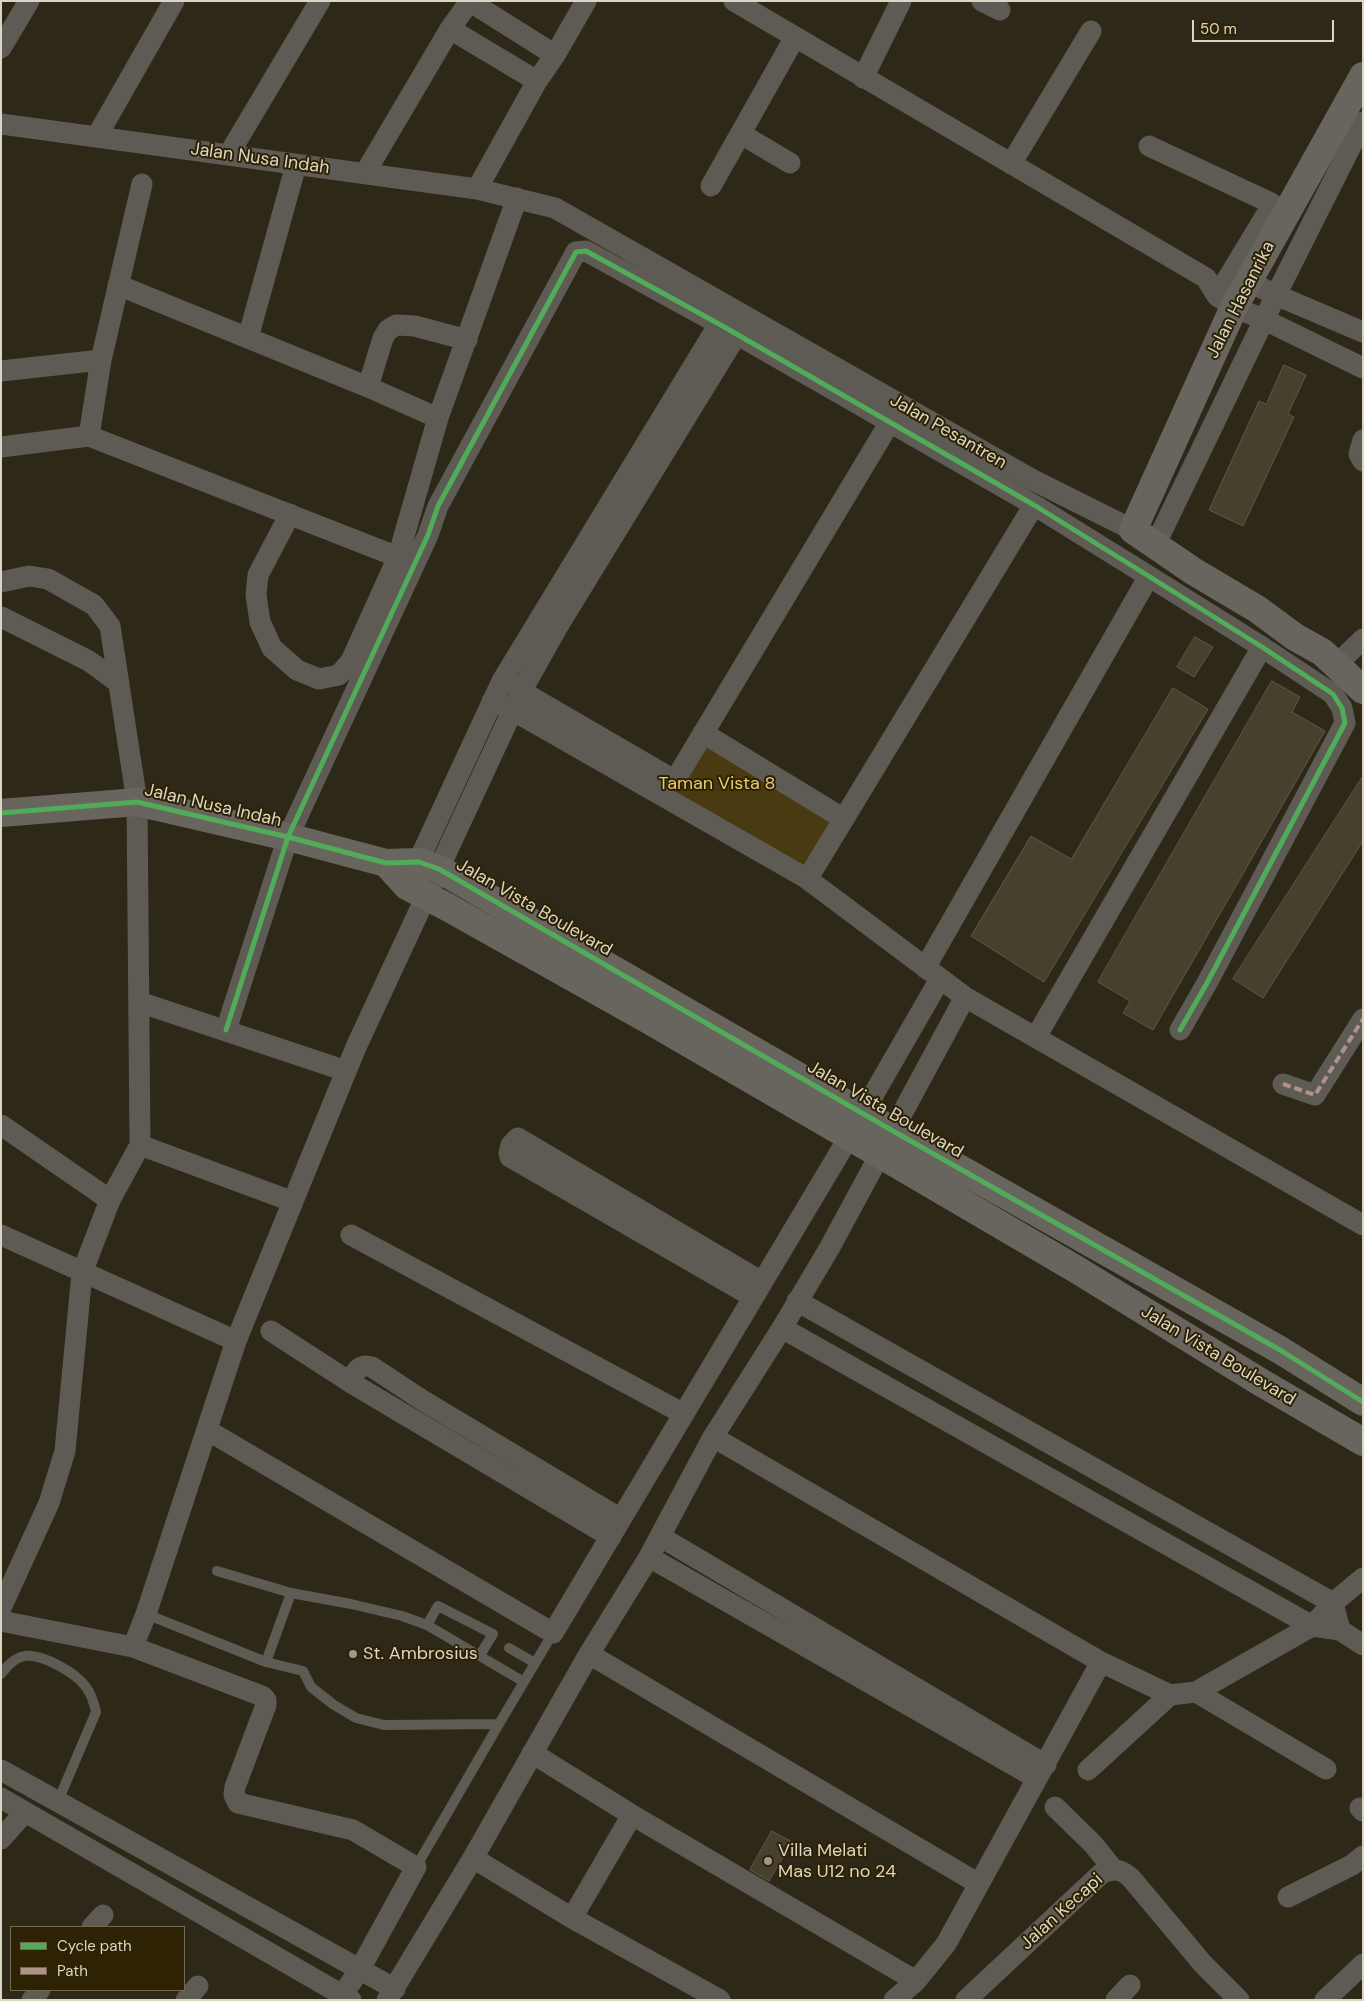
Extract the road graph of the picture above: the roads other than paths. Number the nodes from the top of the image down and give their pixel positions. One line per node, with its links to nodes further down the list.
1 (29, 1): 10 (street)
2 (174, 1): 18 (street)
3 (320, 1): 20 (street)
4 (586, 1): 11 (street)
5 (734, 1): 9 (street)
6 (901, 1): 13 (street)
7 (450, 29): 11 (street); 14 (street); 24 (street)
8 (1091, 31): 22 (street)
9 (795, 37): 13 (street); 17 (street)
10 (1, 48)
11 (555, 55): 14 (street)
12 (1363, 76): 30 (street, Jalan Hasanrika)
13 (863, 78): 22 (street)
14 (537, 81): 27 (street)
15 (1363, 122): 32 (street)
16 (2, 126): 18 (street, Jalan Nusa Indah)
17 (741, 134): 21 (street); 26 (street)
18 (98, 136): 20 (street, Jalan Nusa Indah)
19 (1149, 146): 30 (street)
20 (229, 154): 23 (street, Jalan Nusa Indah)
21 (790, 163)
22 (1011, 164): 29 (street)
23 (296, 166): 24 (street, Jalan Nusa Indah); 37 (street)
24 (364, 173): 27 (street, Jalan Nusa Indah)
25 (142, 184): 31 (street)
26 (711, 186)
27 (477, 189): 28 (street, Jalan Nusa Indah)
28 (529, 201): 38 (street); 51 (street, Jalan Pesantren)
29 (1206, 278): 30 (street); 33 (street)
30 (1240, 278): 32 (street); 33 (street, Jalan Hasanrika)
31 (118, 285): 37 (street); 39 (street)
32 (1276, 295): 34 (street); 36 (street)
33 (1226, 302): 34 (street); 51 (street, Jalan Hasanrika)
34 (1265, 320): 40 (street); 52 (street)
35 (728, 329): 44 (street); 60 (street); 62 (street); 70 (street)
36 (1363, 332)
37 (248, 338): 42 (street)
38 (467, 340): 42 (street); 43 (street)
39 (101, 360): 41 (street); 45 (street)
40 (1363, 368)
41 (1, 371)
42 (368, 387): 43 (street)
43 (438, 418): 53 (street)
44 (890, 422): 49 (street); 66 (street)
45 (89, 436): 47 (street); 50 (street)
46 (1363, 440): 48 (street)
47 (1, 448)
48 (1363, 461)
49 (1034, 505): 54 (street); 69 (street)
50 (290, 514): 53 (street); 53 (street)
51 (1133, 530): 59 (street, Jalan Pesantren)
52 (1160, 534)
53 (398, 557)
54 (1149, 576): 58 (street); 75 (street)
55 (1, 582): 61 (street)
56 (1, 617): 61 (street)
57 (1363, 639): 59 (street)
58 (1262, 647): 80 (street); 81 (street)
59 (1336, 665): 63 (street, Jalan Pesantren)
60 (502, 681): 62 (street); 64 (street)
61 (119, 683): 67 (street)
62 (522, 690): 65 (street); 66 (street)
63 (1363, 690)
64 (492, 701): 65 (street); 72 (street)
65 (512, 710): 72 (street); 73 (street)
66 (703, 733): 69 (street)
67 (137, 802): 68 (street, Jalan Nusa Indah); 70 (street, Jalan Nusa Indah); 77 (street)
68 (1, 813)
69 (844, 819): 73 (street)
70 (288, 836): 71 (street, Jalan Nusa Indah); 79 (street)
71 (386, 863): 72 (street); 74 (street, Jalan Vista Boulevard)
72 (429, 866): 74 (street); 84 (street, Jalan Vista Boulevard)
73 (806, 878): 75 (street)
74 (416, 891): 82 (street); 87 (street, Jalan Vista Boulevard)
75 (932, 974): 76 (street); 84 (street)
76 (965, 997): 81 (street); 86 (street)
77 (139, 1002): 79 (street); 88 (street)
78 (1363, 1019): 83 (street)
79 (226, 1030): 82 (street)
80 (1180, 1030)
81 (1036, 1037): 92 (street)
82 (346, 1070): 91 (street)
83 (1283, 1084)
84 (863, 1113): 86 (street, Jalan Vista Boulevard); 87 (street)
85 (1, 1125): 90 (street)
86 (893, 1131): 89 (street); 102 (street, Jalan Vista Boulevard)
87 (849, 1137): 89 (street, Jalan Vista Boulevard); 96 (street)
88 (140, 1145): 90 (street); 91 (street)
89 (881, 1155): 97 (street); 107 (street, Jalan Vista Boulevard)
90 (110, 1200): 95 (street)
91 (292, 1201): 100 (street)
92 (1363, 1225)
93 (1, 1235): 95 (street)
94 (351, 1235): 103 (street)
95 (82, 1273): 100 (street); 117 (street)
96 (758, 1290): 96 (street); 103 (street)
97 (797, 1301): 98 (street); 101 (street)
98 (782, 1328): 104 (street); 106 (street)
99 (271, 1331): 110 (street)
100 (236, 1341): 105 (street)
101 (972, 1400): 104 (street); 108 (street)
102 (1363, 1402)
103 (684, 1414): 110 (street)
104 (957, 1427): 109 (street)
105 (207, 1430): 118 (street); 123 (street)
106 (713, 1437): 111 (street); 130 (street)
107 (1363, 1442)
108 (1141, 1496): 109 (street); 116 (street)
109 (1125, 1521): 121 (street)
110 (616, 1528): 123 (street)
111 (661, 1537): 112 (street); 141 (street)
112 (649, 1557): 127 (street); 141 (street)
113 (217, 1572): 115 (lane)
114 (1363, 1578): 116 (street)
115 (292, 1593): 120 (lane); 129 (lane)
116 (1333, 1603): 121 (street); 122 (street)
117 (1, 1608)
118 (146, 1614): 125 (street); 129 (lane)
119 (1, 1621): 125 (street)
120 (427, 1625): 128 (lane); 128 (lane)
121 (1312, 1626): 122 (street); 134 (street)
122 (1340, 1630): 124 (street)
123 (554, 1634): 131 (lane)
124 (1363, 1645)
125 (133, 1647): 150 (street)
126 (509, 1648): 131 (lane)
127 (589, 1654): 137 (street); 152 (street)
128 (480, 1655): 133 (lane)
129 (266, 1662): 136 (lane)
130 (1101, 1662): 135 (street); 141 (street)
131 (535, 1663): 133 (lane)
132 (1, 1674): 143 (lane)
133 (524, 1682): 136 (lane)
134 (1196, 1692): 135 (street); 140 (street)
135 (1170, 1695): 139 (street)
136 (499, 1724): 150 (lane)
137 (532, 1753): 146 (street); 149 (street)
138 (1, 1770): 143 (street)
139 (1088, 1770)
140 (1326, 1770)
141 (1041, 1771): 152 (street)
142 (1, 1798): 145 (street)
143 (58, 1801): 156 (street)
144 (1055, 1807): 151 (street)
145 (25, 1812): 147 (street); 159 (street)
146 (632, 1815): 154 (street); 157 (street)
147 (1, 1839)
148 (1363, 1856): 153 (street)
149 (473, 1858): 154 (street); 158 (street)
150 (416, 1868): 156 (street)
151 (1113, 1869): 162 (street, Jalan Kecapi); 163 (street, Jalan Kecapi)
152 (979, 1884): 157 (street)
153 (1288, 1897)
154 (572, 1918): 160 (street)
155 (1363, 1964): 164 (street)
156 (360, 1969): 158 (street); 159 (street)
157 (916, 1981): 161 (street)
158 (391, 1994)
159 (344, 1998)
160 (720, 2000)
161 (894, 2000)
162 (966, 2000)
163 (1239, 2000)
164 (1325, 2000)

